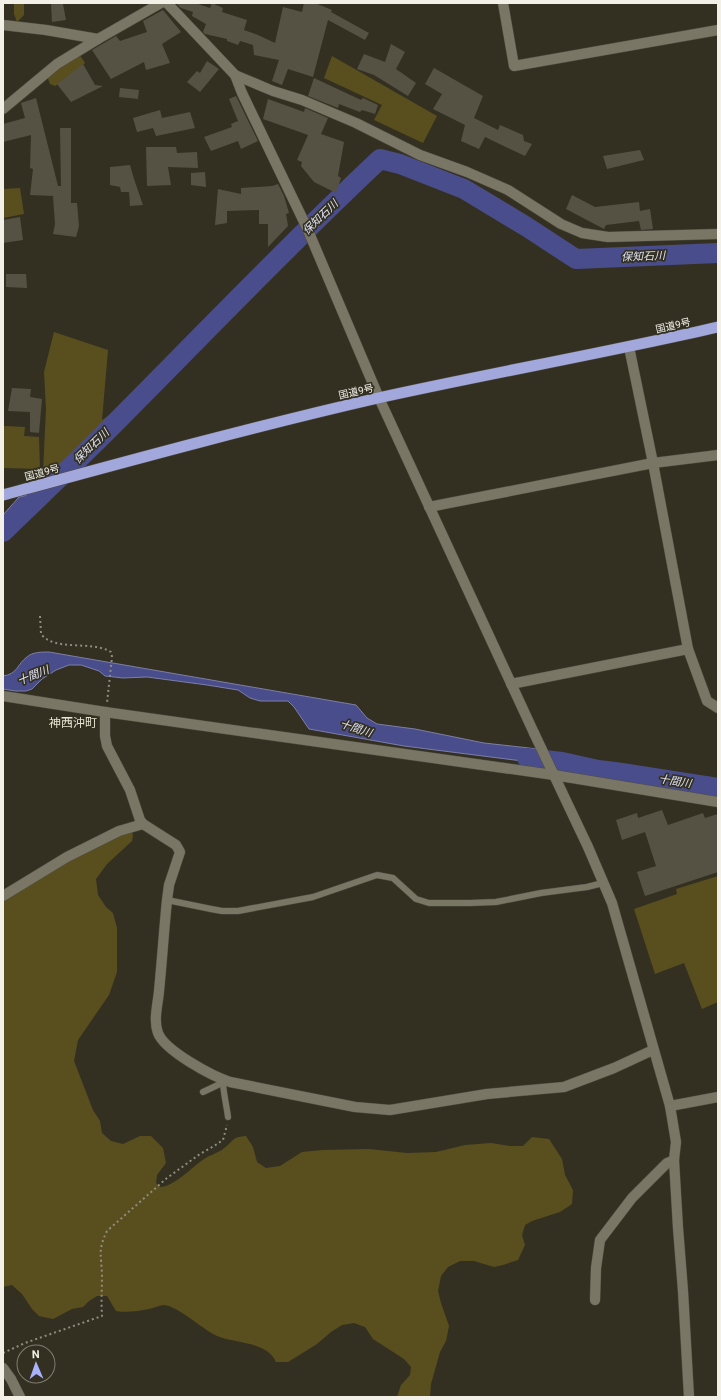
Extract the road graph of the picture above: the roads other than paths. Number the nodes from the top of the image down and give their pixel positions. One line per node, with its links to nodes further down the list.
1 (161, 3): 6 (street)
2 (167, 3): 7 (street)
3 (503, 3): 5 (street)
4 (3, 26): 6 (street)
5 (718, 30)
6 (98, 39): 8 (street)
7 (234, 76): 9 (street); 12 (street)
8 (3, 109)
9 (718, 234)
10 (718, 328): 11 (highway, 国道9号)
11 (629, 348): 12 (highway, 国道9号); 14 (street)
12 (379, 398): 15 (highway, 国道9号); 16 (street)
13 (718, 455): 14 (street)
14 (653, 463): 16 (street); 17 (street)
15 (3, 495)
16 (429, 507): 18 (street)
17 (688, 649): 18 (street); 20 (street)
18 (511, 684): 22 (street)
19 (3, 696): 21 (street)
20 (718, 708)
21 (106, 710): 22 (street); 24 (street)
22 (552, 772): 23 (street); 25 (street)
23 (718, 802)
24 (143, 824): 26 (street); 27 (street)
25 (603, 883): 27 (lane); 28 (street)
26 (3, 896)
27 (167, 900): 29 (street)
28 (654, 1050): 29 (street); 32 (street)
29 (222, 1081): 30 (lane); 33 (lane)
30 (203, 1092)
31 (718, 1097): 32 (street)
32 (670, 1106): 34 (street)
33 (228, 1117)
34 (674, 1160): 35 (street); 38 (street)
35 (596, 1300)
36 (3, 1368): 37 (street)
37 (20, 1397)
38 (689, 1397)

